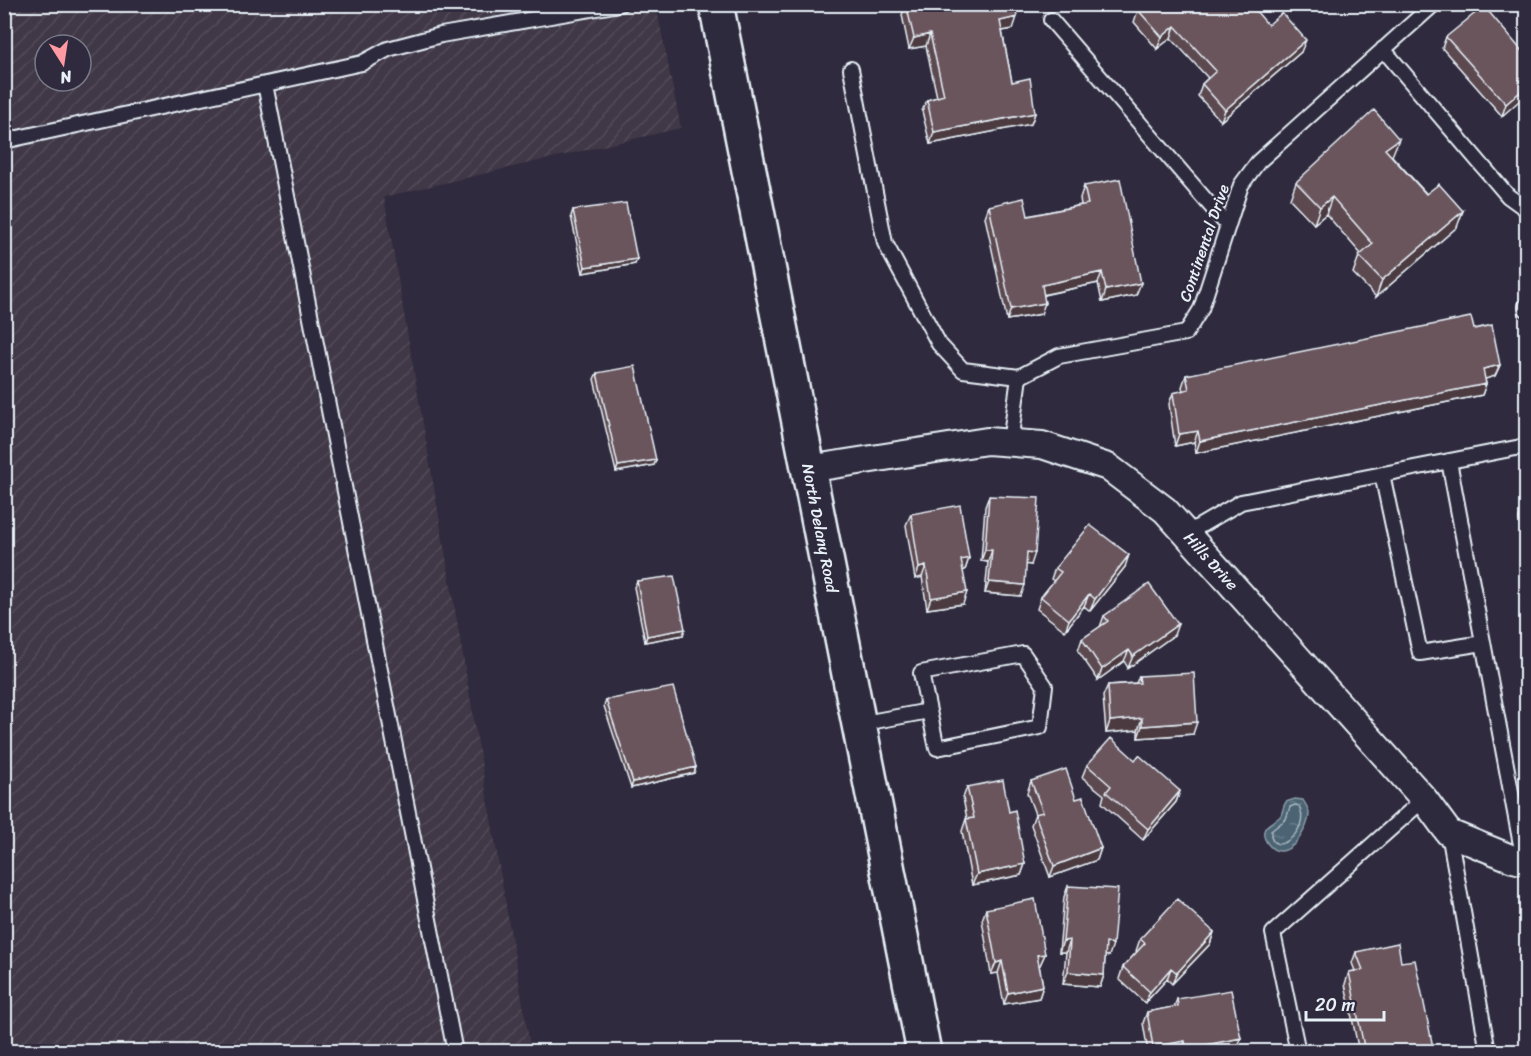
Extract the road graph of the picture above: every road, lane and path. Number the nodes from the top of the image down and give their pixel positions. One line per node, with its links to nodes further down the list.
1 (620, 4): 7 (lane)
2 (716, 4): 15 (street, North Delany Road)
3 (1434, 4): 5 (lane, Continental Drive)
4 (1051, 20): 10 (lane)
5 (1383, 49): 9 (lane); 10 (lane, Continental Drive)
6 (851, 69): 11 (lane)
7 (265, 84): 8 (lane); 24 (lane)
8 (4, 141)
9 (1527, 209)
10 (1228, 226): 11 (lane, Continental Drive)
11 (1019, 377): 12 (lane)
12 (1010, 442): 15 (street, Hills Drive); 17 (street, Hills Drive)
13 (1527, 446): 14 (lane)
14 (1449, 461): 16 (lane); 18 (lane)
15 (808, 469): 20 (street, North Delany Road)
16 (1382, 474): 17 (lane); 18 (lane)
17 (1186, 534): 21 (street, Hills Drive)
18 (1483, 643): 23 (lane)
19 (929, 711): 19 (lane); 20 (lane)
20 (859, 724): 25 (street, North Delany Road)
21 (1424, 798): 22 (street, Hills Drive); 26 (lane)
22 (1449, 833): 23 (street); 27 (lane)
23 (1526, 865)
24 (455, 1052)
25 (924, 1052)
26 (1298, 1052)
27 (1488, 1052)

